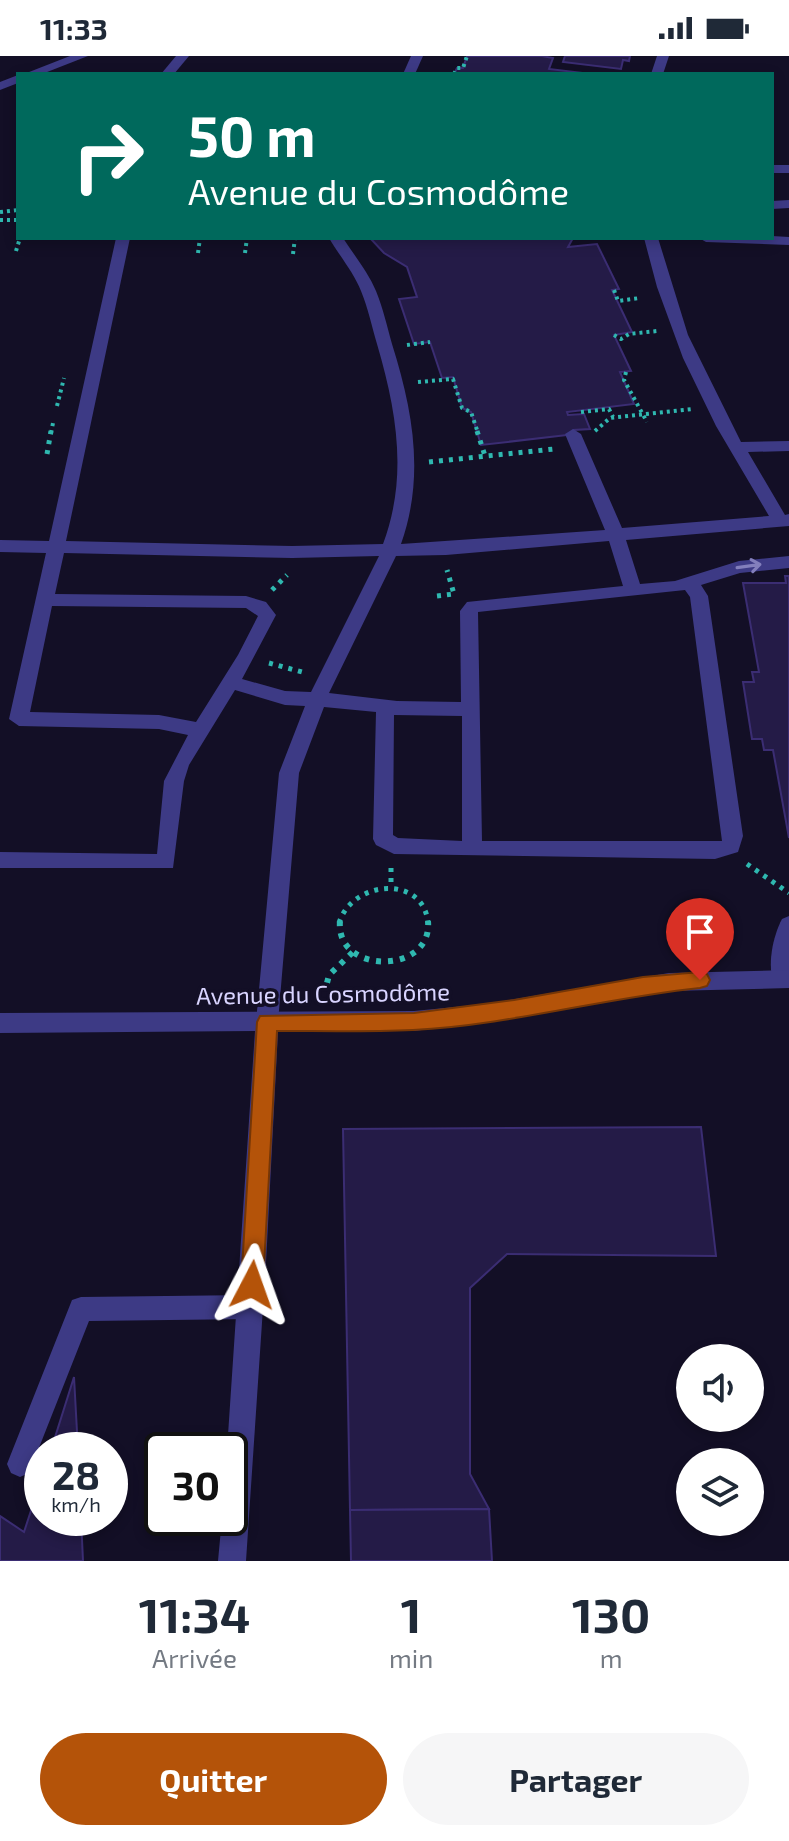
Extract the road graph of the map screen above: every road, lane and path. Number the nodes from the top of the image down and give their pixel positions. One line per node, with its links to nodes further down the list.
1 (82, 56): 4 (street)
2 (183, 56): 5 (street)
3 (467, 56): 6 (path)
4 (36, 72)
5 (169, 72)
6 (455, 72)
7 (19, 240): 16 (path)
8 (123, 240): 49 (street)
9 (200, 240): 17 (path)
10 (247, 240): 18 (path)
11 (295, 240): 19 (path)
12 (337, 240): 50 (street)
13 (652, 240): 39 (street)
14 (761, 240): 15 (street)
15 (789, 241)
16 (16, 251)
17 (198, 253)
18 (245, 253)
19 (293, 254)
20 (614, 290): 21 (path)
21 (640, 298)
22 (662, 331): 23 (path)
23 (614, 335)
24 (430, 342): 25 (path)
25 (405, 345)
26 (626, 372): 32 (path)
27 (64, 378): 29 (path)
28 (417, 383): 43 (path)
29 (57, 406)
30 (697, 408): 32 (path)
31 (568, 414): 33 (path)
32 (642, 415): 33 (path); 34 (path)
33 (614, 418): 37 (path)
34 (647, 422)
35 (53, 423): 41 (path)
36 (573, 434): 47 (street)
37 (597, 441)
38 (789, 446): 39 (street)
39 (738, 447): 46 (street)
40 (559, 448): 42 (path)
41 (47, 454)
42 (495, 455): 43 (path); 45 (path)
43 (485, 456): 44 (path)
44 (429, 462)
45 (497, 462)
46 (784, 521): 47 (street)
47 (618, 535): 50 (street); 55 (street)
48 (0, 546): 49 (street)
49 (57, 546): 50 (street); 58 (street)
50 (390, 550): 62 (street)
51 (789, 562): 54 (street, one-way to 51)
52 (446, 565): 57 (path)
53 (292, 573): 56 (path)
54 (690, 584): 55 (street); 66 (street)
55 (633, 591): 64 (street)
56 (276, 596)
57 (437, 596)
58 (45, 600): 61 (street); 65 (street)
59 (284, 667): 60 (path)
60 (303, 672)
61 (231, 682): 62 (street); 65 (street)
62 (317, 700): 63 (street); 74 (street)
63 (386, 707): 64 (street); 66 (street)
64 (471, 709): 66 (street)
65 (199, 730): 67 (street)
66 (472, 849)
67 (0, 860)
68 (742, 860): 69 (path)
69 (789, 893)
70 (789, 925): 72 (street)
71 (353, 952): 71 (path); 73 (path)
72 (786, 979): 74 (street, Avenue du Cosmodôme)
73 (327, 983)
74 (267, 1022): 75 (street, Avenue du Cosmodôme); 76 (street)
75 (0, 1023)
76 (251, 1307): 77 (street); 78 (street)
77 (20, 1464)
78 (232, 1561)

